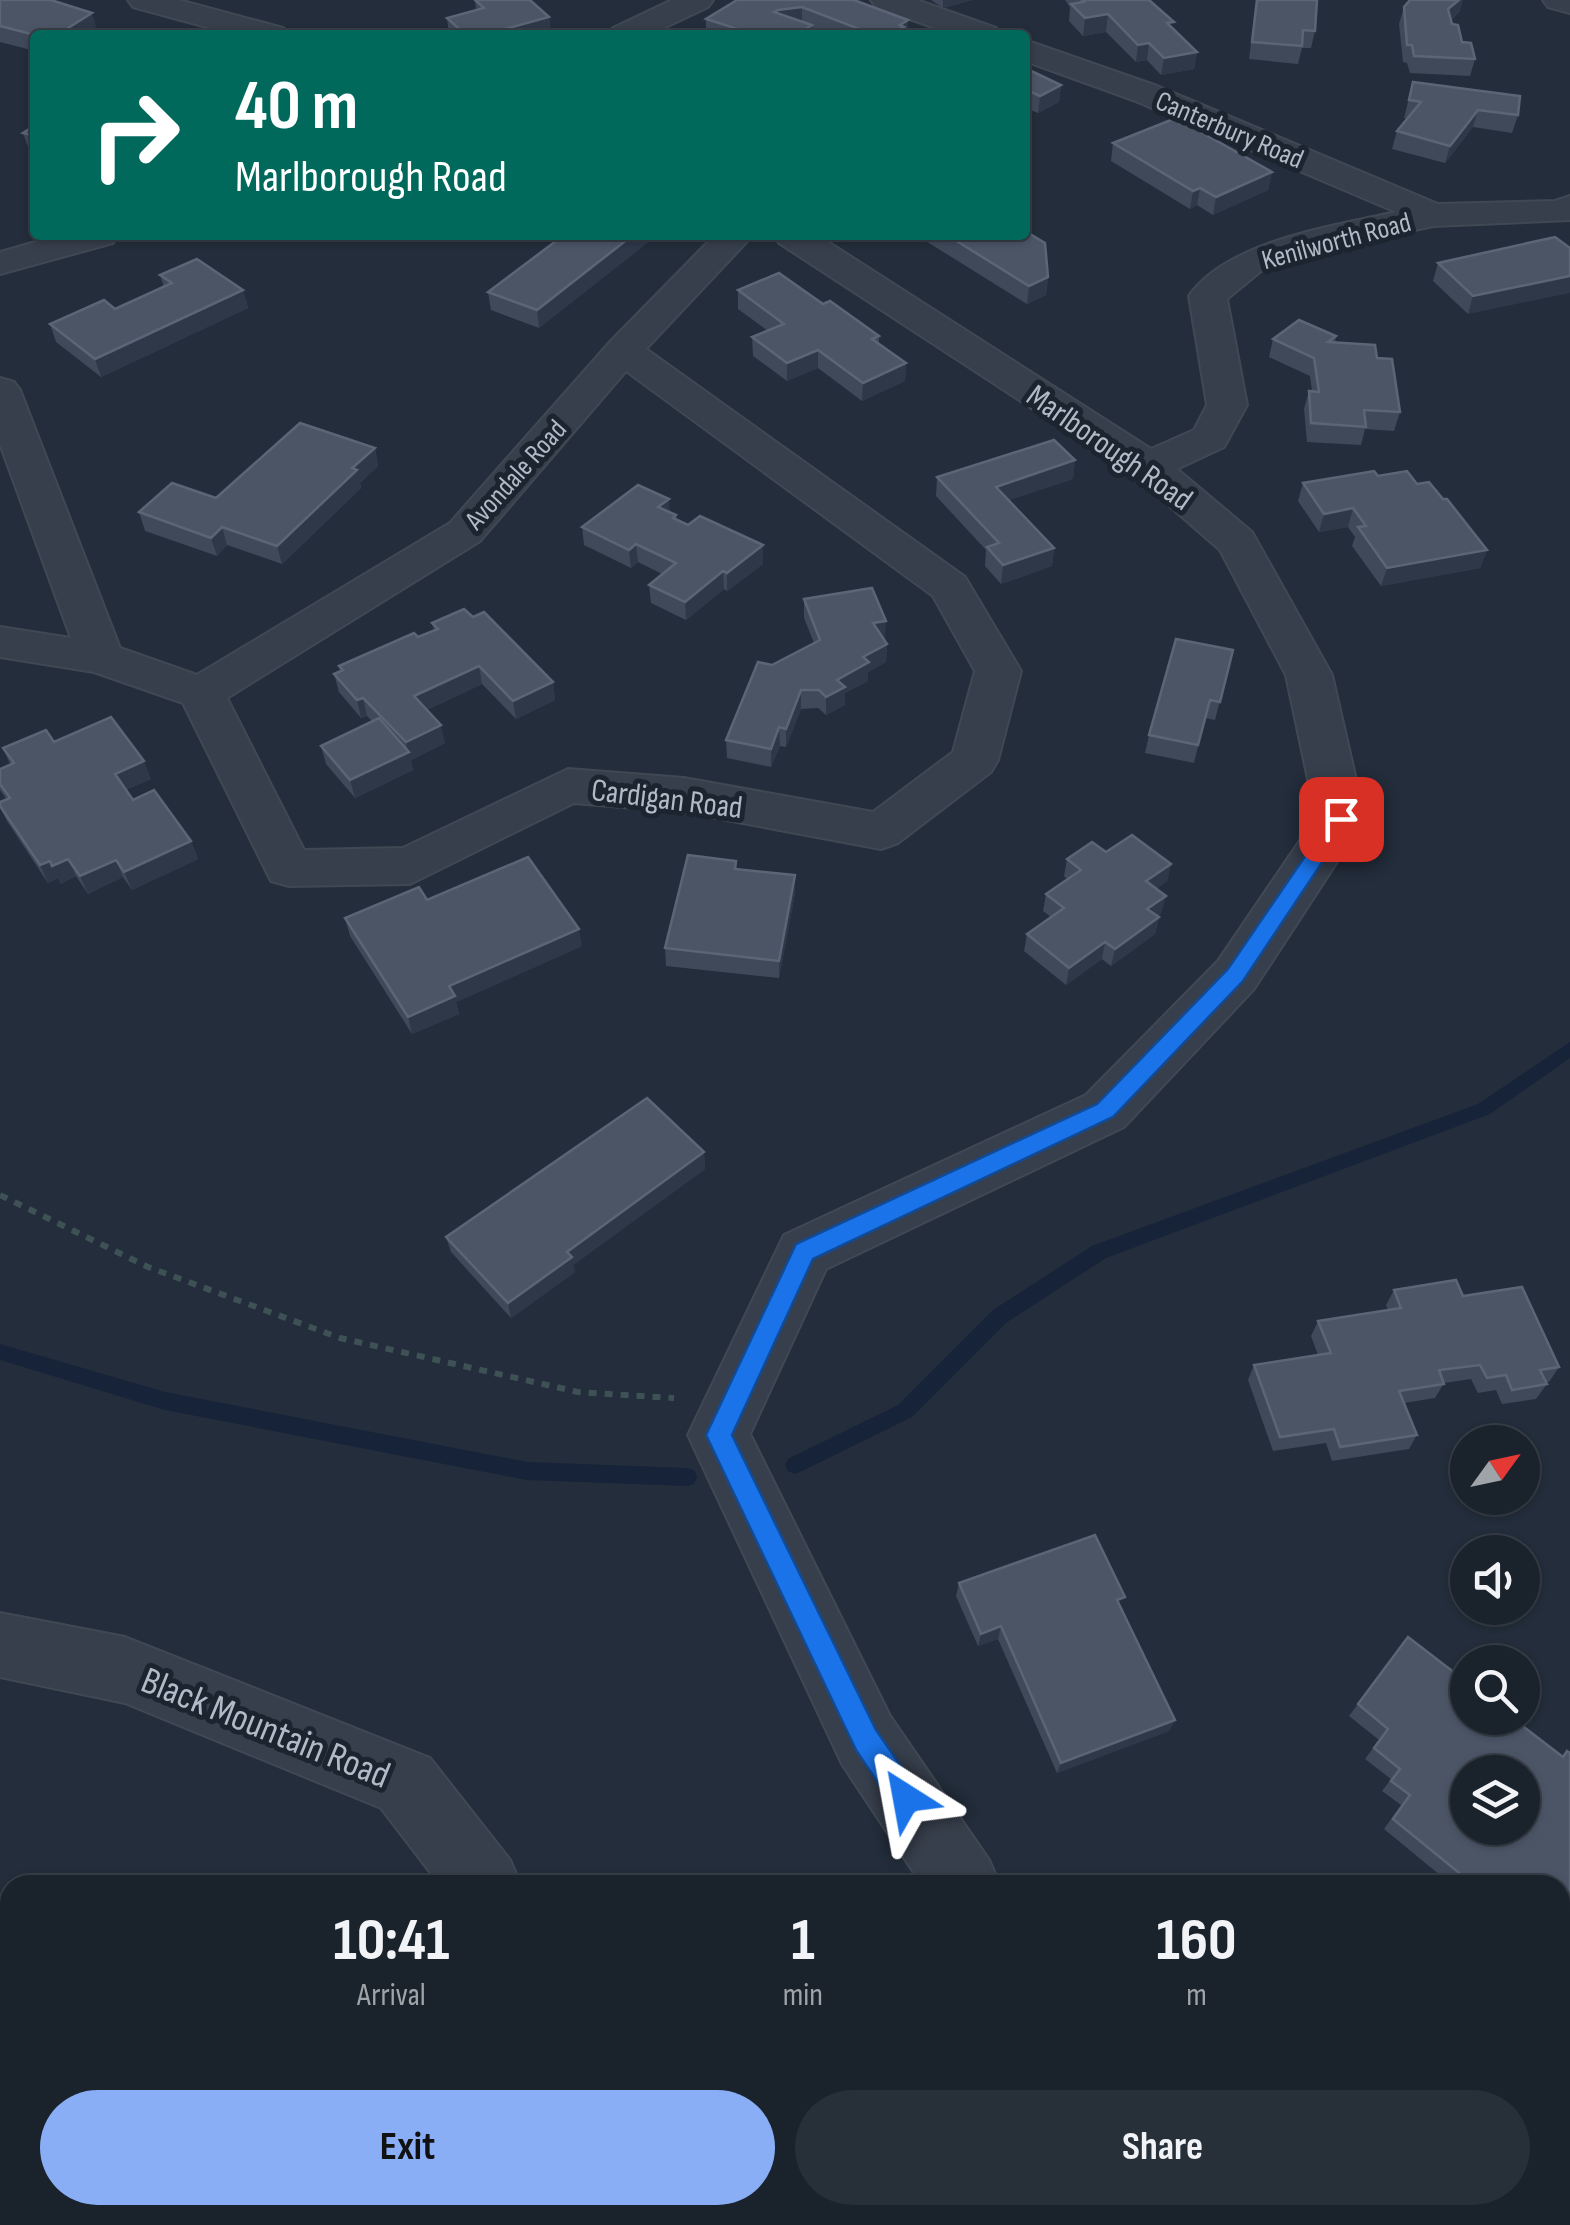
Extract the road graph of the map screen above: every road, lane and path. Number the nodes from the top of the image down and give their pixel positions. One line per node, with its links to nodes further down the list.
1 (144, 0): 6 (street)
2 (696, 0): 7 (street)
3 (887, 0): 8 (street)
4 (1559, 0): 5 (street)
5 (1570, 4)
6 (254, 30)
7 (634, 30)
8 (970, 30)
9 (1030, 52): 11 (street, Canterbury Road)
10 (1570, 207): 11 (street, Kenilworth Road)
11 (1432, 215): 18 (street, Kenilworth Road)
12 (81, 240): 15 (street)
13 (730, 240): 16 (street, Avondale Road)
14 (800, 240): 18 (street, Marlborough Road)
15 (3, 260)
16 (623, 352): 21 (street, Avondale Road); 21 (street, Cardigan Road)
17 (0, 390): 20 (street)
18 (1148, 466): 23 (street, Marlborough Road)
19 (0, 642): 20 (street)
20 (100, 658): 21 (street)
21 (201, 693)
22 (0, 1195): 23 (path)
23 (735, 1401): 26 (street, Marlborough Road)
24 (0, 1645): 25 (street, Black Mountain Road)
25 (477, 1875)
26 (957, 1875)

